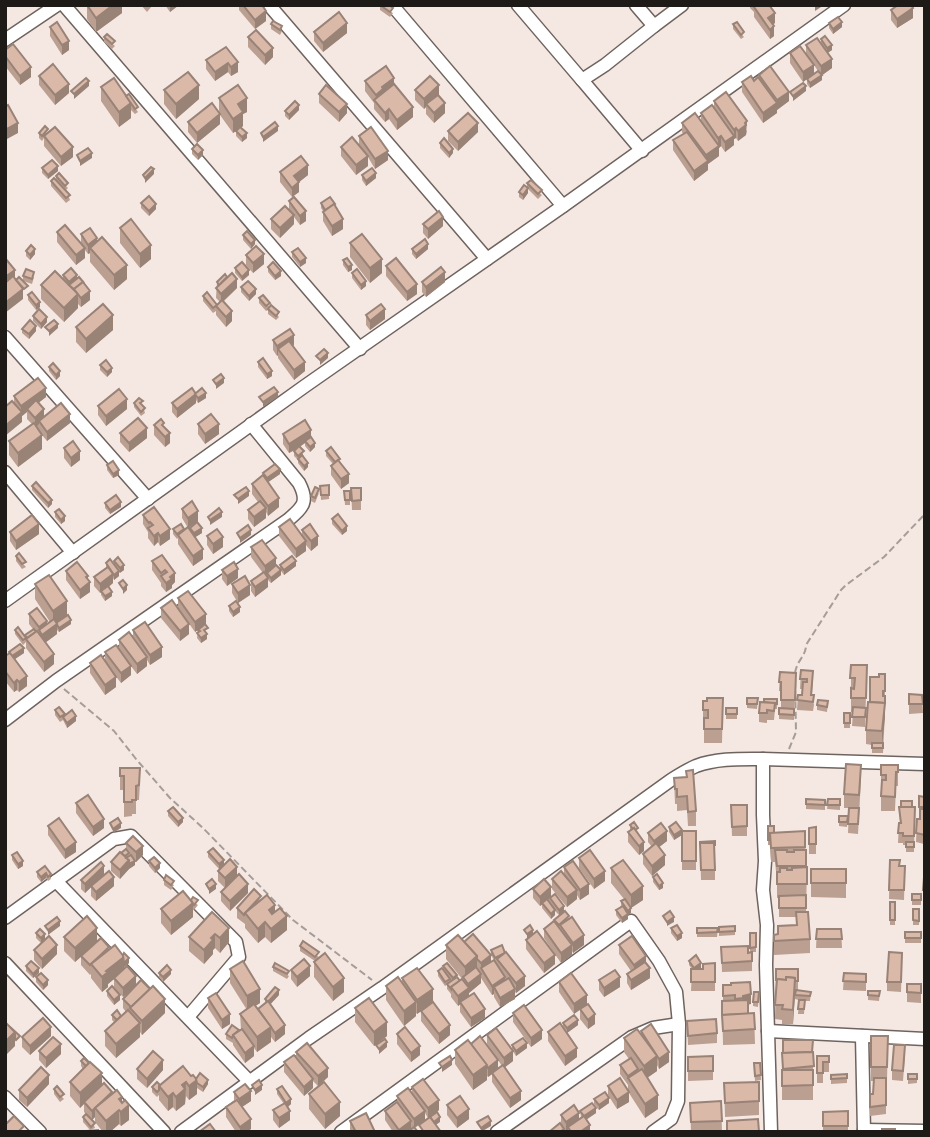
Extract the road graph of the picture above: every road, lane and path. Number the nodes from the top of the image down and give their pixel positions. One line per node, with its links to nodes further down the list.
1 (57, 5): 10 (street)
2 (64, 5): 16 (street)
3 (269, 5): 14 (street)
4 (392, 5): 13 (street)
5 (518, 5): 11 (street)
6 (636, 5): 9 (street)
7 (682, 5): 9 (street)
8 (844, 5): 12 (street)
9 (654, 26): 11 (street)
10 (5, 40)
11 (582, 80): 12 (street)
12 (642, 150): 13 (street)
13 (563, 206): 14 (street)
14 (487, 260): 16 (street)
15 (5, 337): 19 (street)
16 (360, 349): 17 (street)
17 (251, 425): 19 (street); 23 (street)
18 (5, 472): 21 (street)
19 (148, 499): 21 (street)
20 (925, 514): 26 (path)
21 (73, 553): 22 (street)
22 (5, 601)
23 (56, 681): 24 (street); 31 (path)
24 (5, 720)
25 (763, 759): 26 (street); 31 (street); 34 (street)
26 (784, 759): 27 (street)
27 (925, 764)
28 (56, 881): 29 (street); 32 (street); 32 (street)
29 (5, 918)
30 (5, 963): 41 (street)
31 (382, 988): 37 (street)
32 (188, 1017): 37 (street)
33 (679, 1024): 43 (street); 44 (street); 45 (street)
34 (768, 1031): 35 (street); 46 (street)
35 (862, 1036): 36 (street); 39 (street)
36 (925, 1039)
37 (249, 1081): 42 (street)
38 (5, 1097): 40 (street)
39 (864, 1131): 47 (street)
40 (40, 1132)
41 (164, 1132)
42 (181, 1132)
43 (341, 1132)
44 (497, 1132)
45 (653, 1132)
46 (771, 1132)
47 (925, 1132)

